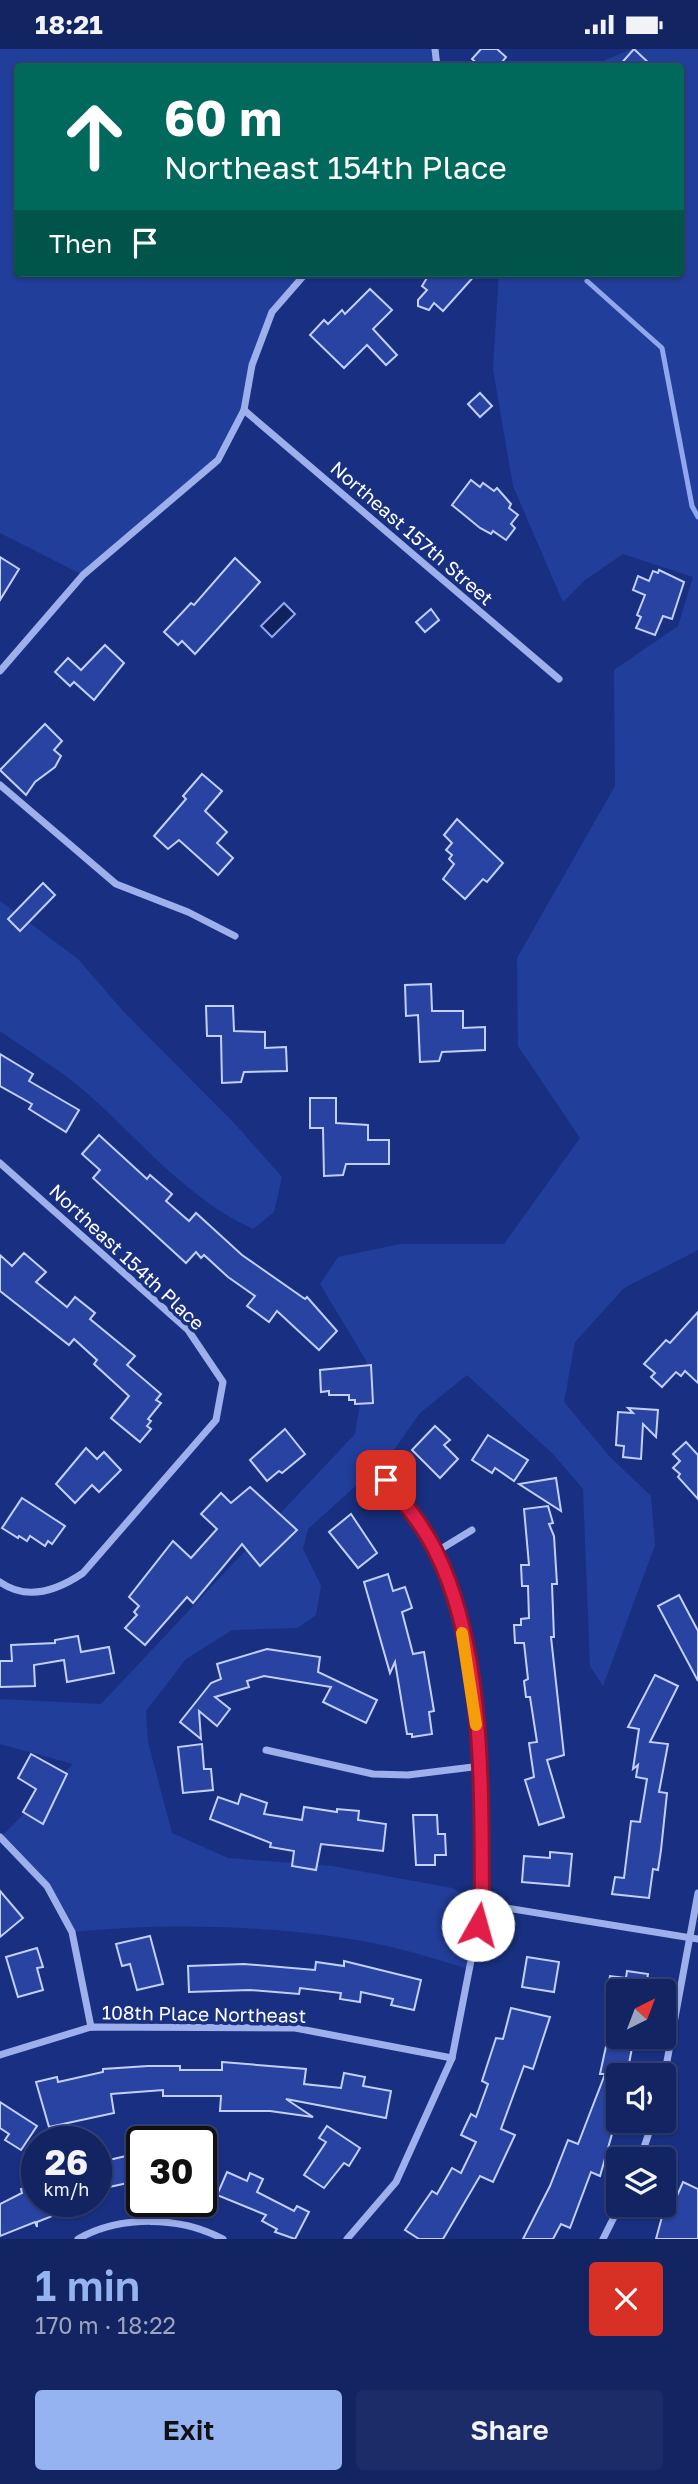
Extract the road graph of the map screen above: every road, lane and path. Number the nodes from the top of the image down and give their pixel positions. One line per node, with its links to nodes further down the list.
1 (303, 277): 2 (street)
2 (244, 410): 3 (street); 4 (street, Northeast 157th Street)
3 (0, 671)
4 (559, 679)
5 (0, 785): 6 (street)
6 (235, 936)
7 (0, 1163): 11 (street, Northeast 154th Place)
8 (386, 1480): 10 (street)
9 (472, 1530): 10 (street)
10 (436, 1552): 13 (street)
11 (0, 1583)
12 (267, 1750): 13 (street)
13 (481, 1766): 16 (street)
14 (0, 1837): 18 (street)
15 (698, 1893): 17 (street)
16 (482, 1904): 17 (street); 20 (street)
17 (694, 1939): 21 (street)
18 (91, 2027): 19 (street, 108th Place Northeast); 20 (street, 108th Place Northeast)
19 (0, 2055)
20 (452, 2057): 25 (street)
21 (667, 2063)
22 (614, 2217): 26 (street)
23 (78, 2239): 24 (street)
24 (223, 2239)
25 (346, 2239)
26 (603, 2239)

